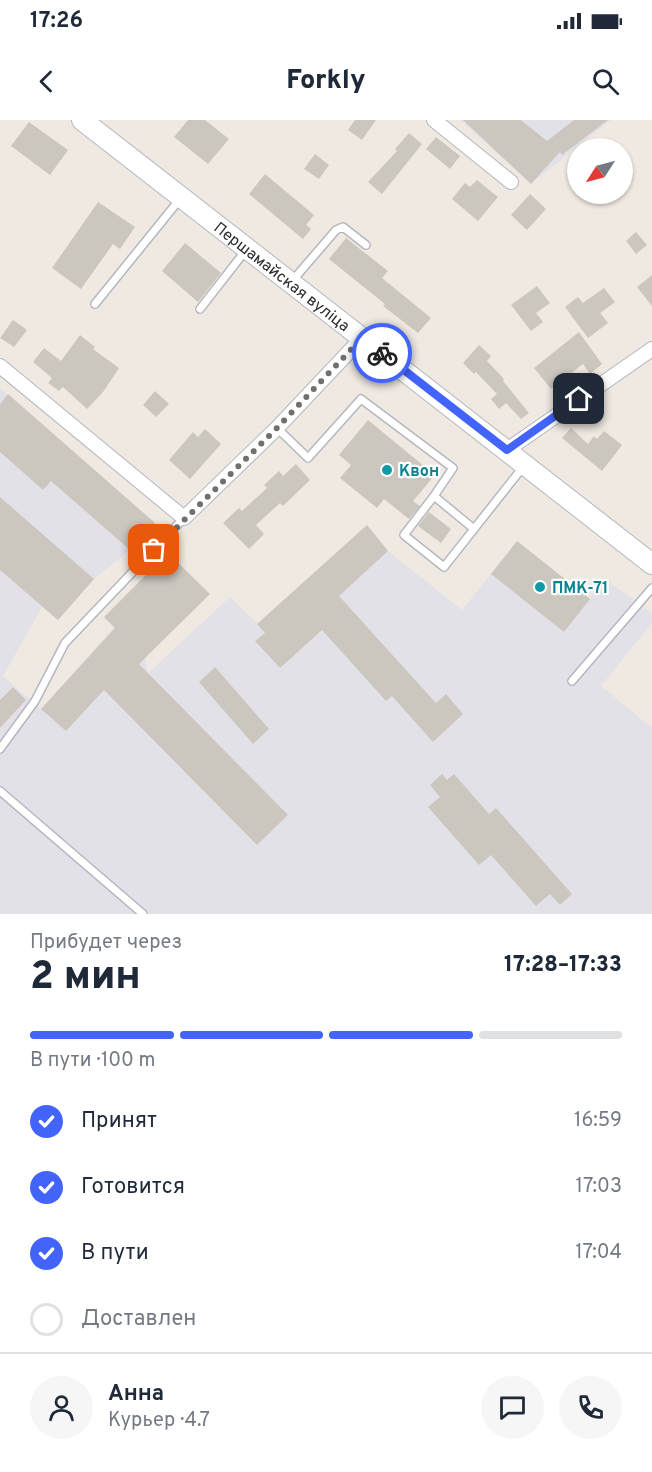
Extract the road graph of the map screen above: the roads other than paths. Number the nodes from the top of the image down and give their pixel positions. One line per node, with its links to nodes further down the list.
1 (82, 120): 4 (street, Першамайская вуліца)
2 (434, 120): 3 (street)
3 (511, 182)
4 (181, 197): 6 (street, Першамайская вуліца); 8 (lane)
5 (366, 245): 7 (lane)
6 (248, 248): 7 (street, Першамайская вуліца); 9 (lane)
7 (291, 282): 10 (street, Першамайская вуліца)
8 (95, 304)
9 (200, 309)
10 (362, 338): 13 (street); 14 (street, Першамайская вуліца)
11 (652, 349): 14 (street)
12 (0, 366): 17 (street)
13 (277, 428): 16 (lane); 17 (street)
14 (507, 450): 15 (street, Першамайская вуліца)
15 (525, 465): 18 (lane); 19 (street, Першамайская вуліца)
16 (434, 496): 18 (lane); 18 (lane)
17 (184, 519): 22 (lane)
18 (474, 529)
19 (652, 564)
20 (652, 588): 21 (lane)
21 (572, 681)
22 (0, 749)
23 (0, 791): 24 (lane)
24 (143, 914)

